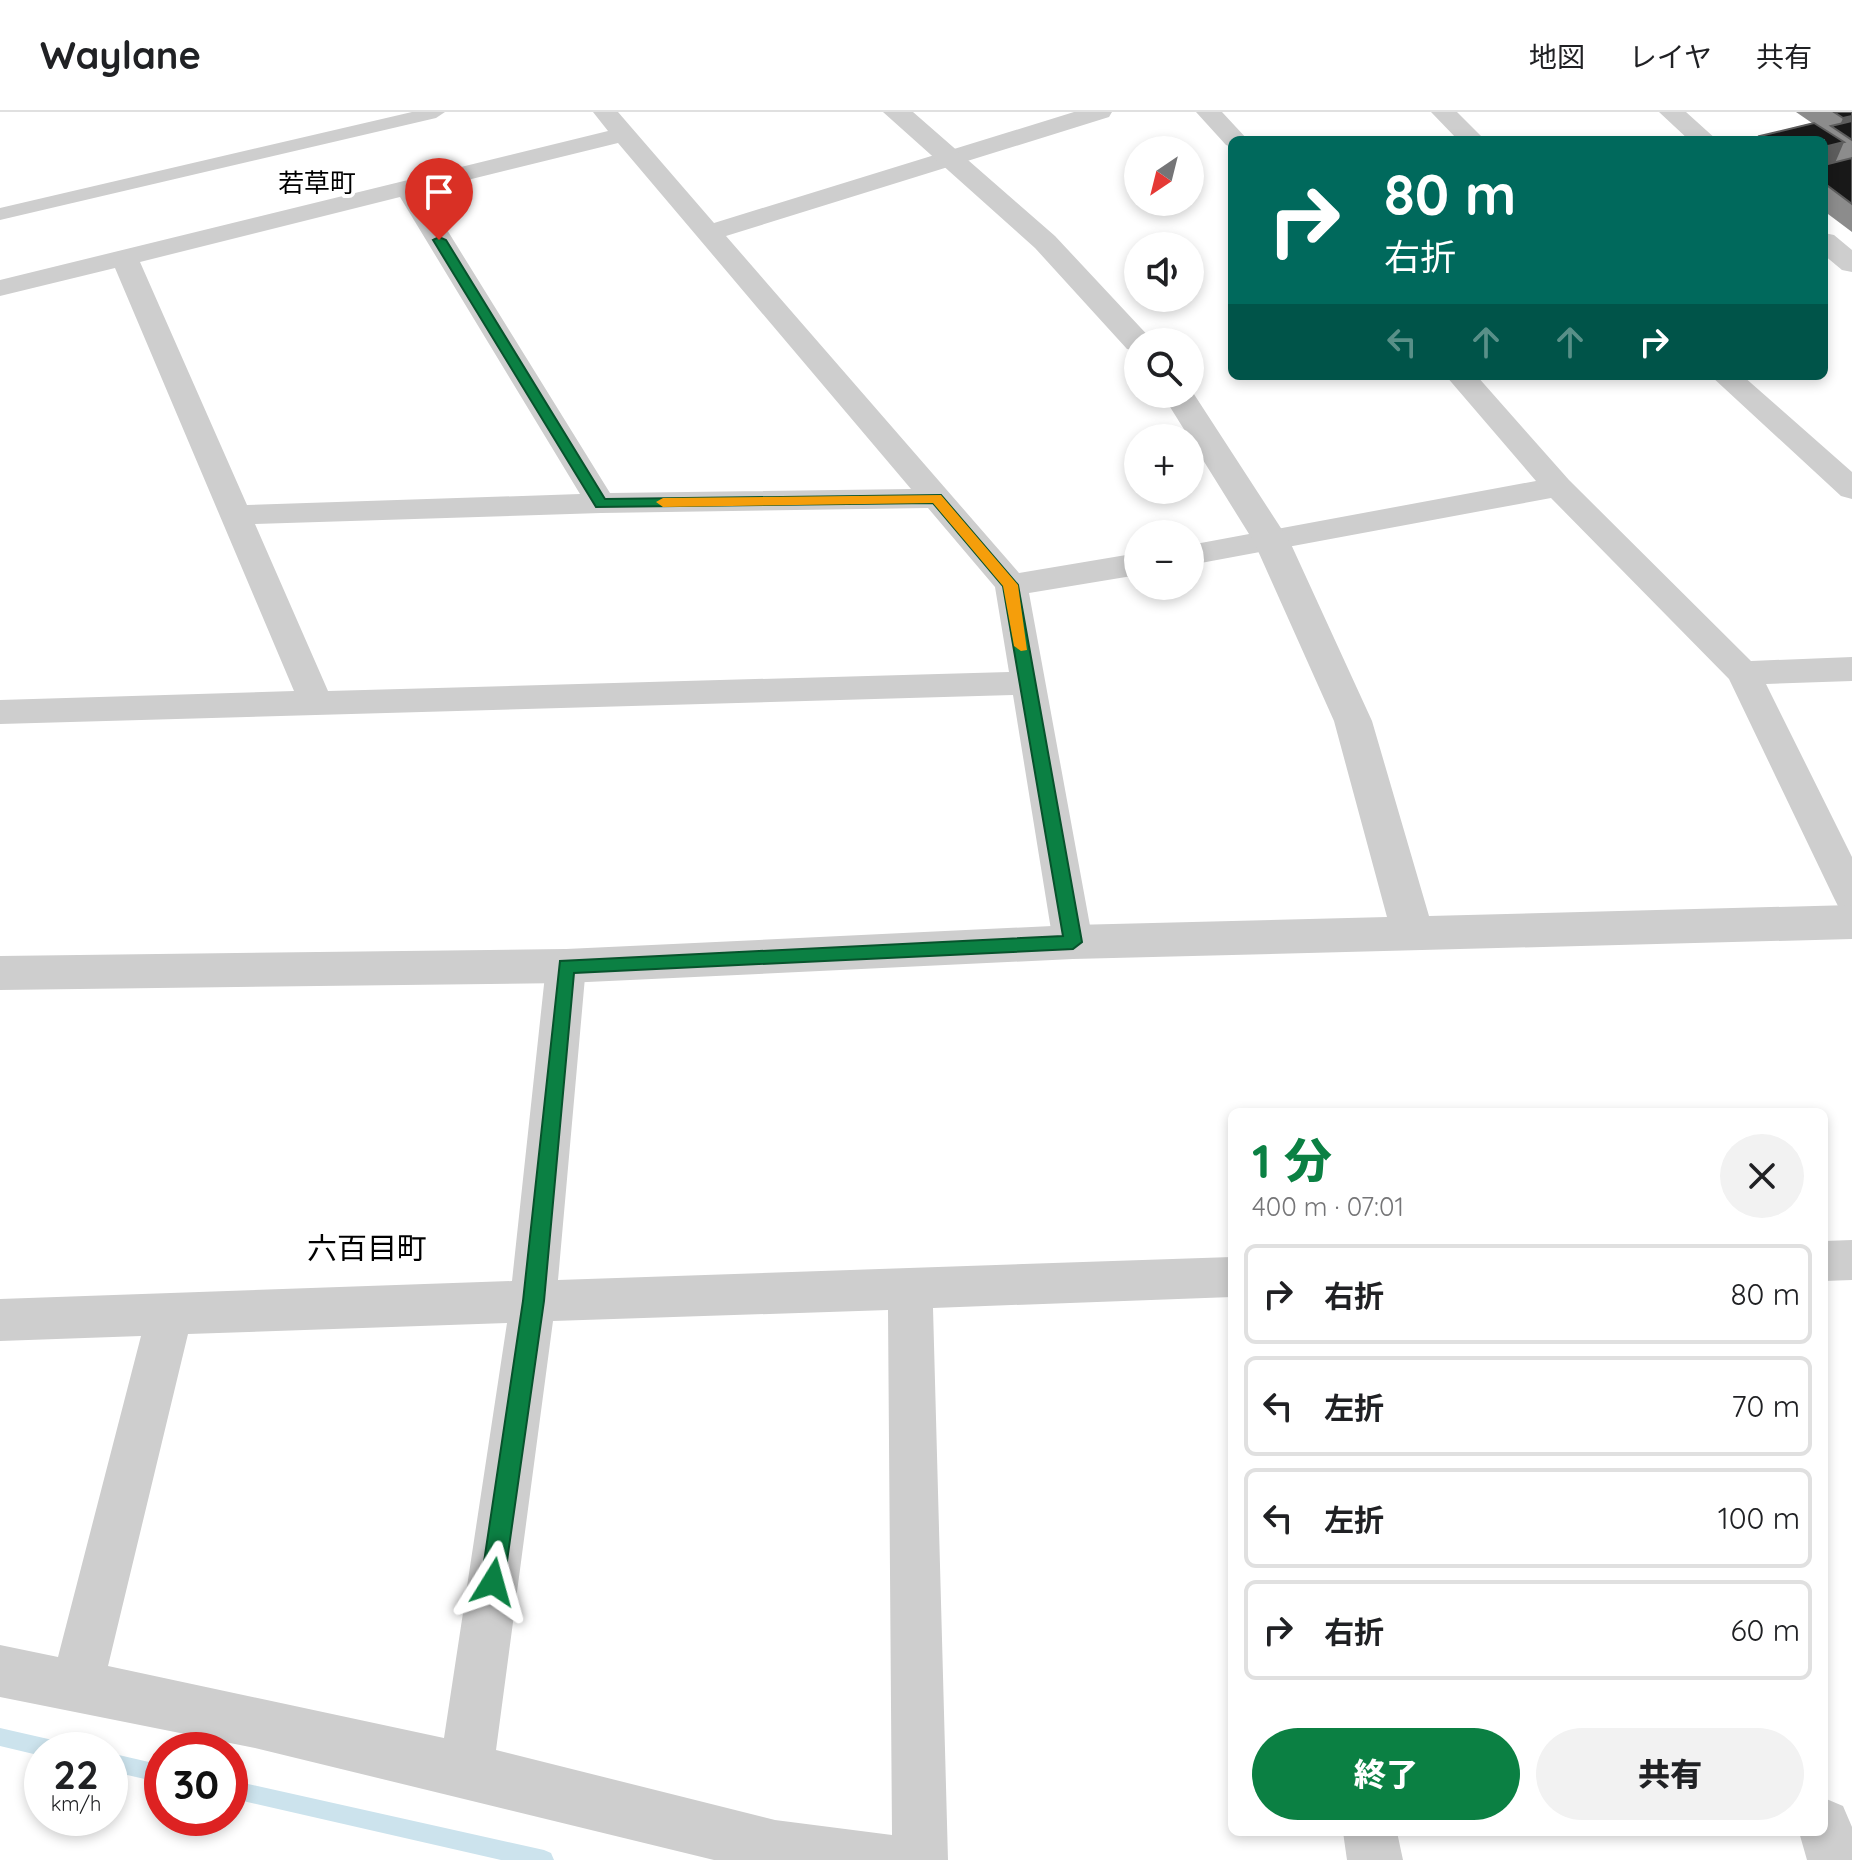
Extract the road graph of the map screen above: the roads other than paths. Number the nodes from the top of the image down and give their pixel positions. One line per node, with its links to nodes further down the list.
1 (436, 112): 14 (street)
2 (605, 112): 8 (street)
3 (897, 112): 12 (street)
4 (1100, 112): 12 (street)
5 (1208, 112): 9 (street)
6 (1443, 112): 10 (street)
7 (1671, 112): 11 (street)
8 (624, 134): 13 (street); 15 (street)
9 (1231, 136)
10 (1468, 136)
11 (1699, 136)
12 (953, 158): 15 (street); 18 (street)
13 (407, 187): 16 (street); 25 (street)
14 (0, 214)
15 (709, 233): 24 (street)
16 (125, 258): 17 (street); 26 (street)
17 (0, 288)
18 (1125, 328)
19 (1464, 380): 22 (street)
20 (1730, 380): 23 (street)
21 (1187, 408): 27 (street)
22 (1558, 487): 27 (street); 32 (street)
23 (1852, 489)
24 (936, 498): 25 (street); 30 (street)
25 (601, 503): 26 (street)
26 (235, 515): 34 (street)
27 (1272, 542): 28 (street); 38 (street)
28 (1204, 553)
29 (1124, 566): 30 (street)
30 (1011, 585): 33 (street)
31 (1852, 669): 32 (street)
32 (1743, 673): 36 (street)
33 (1028, 683): 34 (street); 39 (street)
34 (316, 703): 35 (street)
35 (0, 712)
36 (1852, 896)
37 (1852, 922): 38 (street)
38 (1413, 934): 39 (street)
39 (1073, 942): 40 (street)
40 (566, 966): 41 (street); 46 (street)
41 (0, 973)
42 (1852, 1260): 43 (street)
43 (1828, 1261)
44 (1228, 1277): 45 (street)
45 (910, 1286): 46 (street); 55 (street)
46 (533, 1301): 47 (street); 51 (street)
47 (170, 1314): 48 (street); 50 (street)
48 (0, 1320)
49 (0, 1671): 50 (street)
50 (77, 1686): 51 (street)
51 (466, 1770): 54 (street)
52 (1371, 1836): 56 (street)
53 (1827, 1836): 57 (street)
54 (886, 1860)
55 (920, 1860)
56 (1375, 1860)
57 (1835, 1860)

